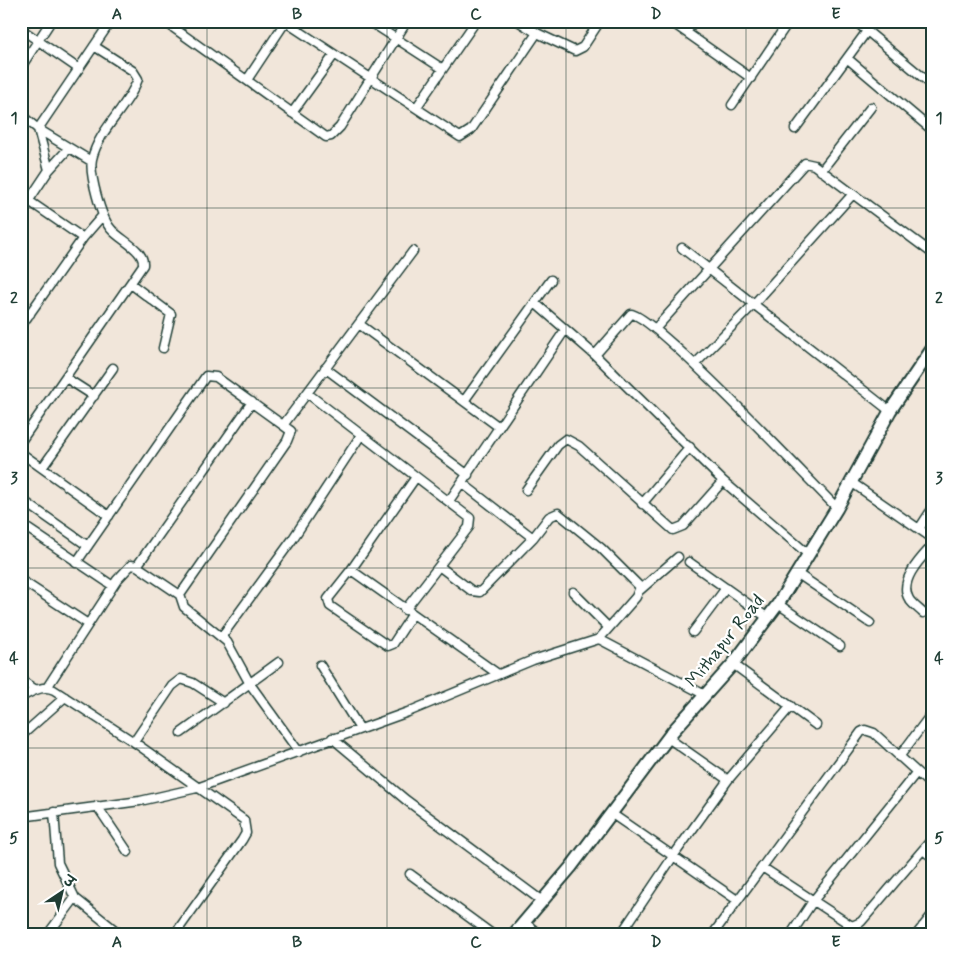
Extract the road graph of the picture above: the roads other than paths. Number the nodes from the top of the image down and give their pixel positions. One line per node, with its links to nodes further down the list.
1 (51, 21): 19 (street)
2 (111, 21): 20 (street)
3 (164, 21): 28 (street)
4 (369, 21): 18 (street)
5 (407, 21): 18 (street)
6 (476, 21): 25 (street)
7 (518, 21): 17 (street)
8 (600, 21): 17 (street)
9 (670, 21): 16 (street)
10 (694, 21): 16 (street)
11 (789, 21): 27 (street)
12 (855, 21): 15 (street)
13 (285, 22): 21 (street); 28 (street)
14 (21, 29): 19 (street)
15 (868, 31): 22 (street); 29 (street)
16 (686, 32): 27 (street)
17 (537, 34): 32 (street)
18 (395, 39): 25 (street); 26 (street)
19 (39, 41): 23 (street); 24 (street)
20 (94, 46): 24 (street); 39 (street)
21 (334, 54): 26 (street); 33 (street)
22 (848, 59): 36 (street); 37 (street)
23 (21, 67)
24 (79, 69): 35 (street)
25 (443, 69): 32 (street)
26 (370, 78): 32 (street); 33 (street)
27 (751, 78): 30 (street)
28 (247, 80): 33 (street)
29 (932, 84)
30 (732, 105)
31 (871, 107): 41 (street)
32 (416, 108)
33 (292, 113)
34 (21, 115): 35 (street)
35 (38, 129): 38 (street); 40 (street)
36 (795, 129)
37 (932, 130)
38 (69, 148): 39 (street); 40 (street)
39 (91, 161): 45 (street)
40 (49, 170): 43 (street)
41 (822, 171): 42 (street); 50 (street)
42 (853, 194): 49 (street); 54 (street)
43 (29, 201): 44 (street); 46 (street)
44 (21, 212)
45 (103, 215): 46 (street); 52 (street)
46 (83, 238): 56 (street)
47 (682, 248): 50 (street)
48 (413, 251): 57 (street)
49 (932, 253)
50 (710, 268): 54 (street); 59 (street)
51 (551, 280): 53 (street)
52 (131, 284): 61 (street); 67 (street)
53 (535, 303): 60 (street); 70 (street)
54 (754, 304): 64 (street); 72 (street)
55 (21, 308): 56 (street)
56 (30, 314): 58 (street)
57 (359, 324): 66 (street); 70 (street)
58 (21, 326)
59 (655, 329): 63 (street); 64 (street)
60 (565, 330): 63 (street); 74 (street)
61 (163, 348)
62 (932, 349): 72 (street, Mithapur Road)
63 (594, 355): 77 (street)
64 (694, 364): 89 (street)
65 (114, 368): 69 (street)
66 (325, 368): 68 (street); 80 (street)
67 (66, 378): 69 (street); 76 (street)
68 (307, 393): 73 (street); 75 (street)
69 (94, 396): 79 (street)
70 (464, 401): 74 (street)
71 (252, 402): 73 (street); 91 (street); 102 (street)
72 (890, 411): 83 (street, Mithapur Road)
73 (284, 424): 111 (street)
74 (499, 428): 80 (street)
75 (360, 435): 81 (street); 120 (street)
76 (21, 441)
77 (690, 447): 82 (street); 88 (street)
78 (21, 454): 79 (street)
79 (42, 468): 91 (street)
80 (468, 474): 84 (street)
81 (416, 477): 87 (street); 104 (street)
82 (723, 481): 88 (street); 98 (street)
83 (851, 482): 89 (street, Mithapur Road); 93 (street)
84 (462, 483): 87 (street); 94 (street)
85 (526, 490): 88 (street)
86 (21, 499): 96 (street)
87 (449, 501): 103 (street)
88 (642, 504)
89 (837, 508): 98 (street, Mithapur Road)
90 (932, 509): 93 (street)
91 (109, 516): 96 (street)
92 (21, 524): 101 (street)
93 (918, 529): 95 (street)
94 (533, 538): 103 (street); 109 (street)
95 (932, 538)
96 (88, 546): 101 (street)
97 (932, 546): 114 (street)
98 (809, 555): 105 (street, Mithapur Road)
99 (678, 558): 109 (street)
100 (688, 562): 108 (street)
101 (76, 563): 107 (street)
102 (137, 566): 107 (street); 111 (street)
103 (440, 566): 113 (street)
104 (351, 570): 113 (street); 113 (street)
105 (798, 574): 112 (street, Mithapur Road); 116 (street)
106 (21, 580): 117 (street)
107 (113, 586): 117 (street)
108 (726, 588): 115 (street); 119 (street)
109 (640, 590): 118 (street)
110 (573, 592): 118 (street)
111 (180, 595): 120 (street)
112 (778, 604): 115 (street, Mithapur Road); 122 (street)
113 (409, 613): 126 (street)
114 (923, 613)
115 (768, 618): 124 (street, Mithapur Road)
116 (870, 623)
117 (88, 624): 129 (street)
118 (608, 627): 121 (street)
119 (693, 632)
120 (222, 636): 128 (street)
121 (599, 639): 126 (street); 131 (street)
122 (840, 646)
123 (279, 662): 128 (street)
124 (733, 664): 131 (street, Mithapur Road); 135 (street)
125 (320, 665): 138 (street)
126 (498, 674): 138 (street)
127 (21, 680): 130 (street)
128 (250, 684): 134 (street); 144 (street)
129 (48, 686): 130 (street); 133 (street)
130 (36, 690): 132 (street)
131 (705, 695): 142 (street, Mithapur Road)
132 (21, 697)
133 (65, 697): 140 (street); 143 (street)
134 (224, 703): 139 (street); 143 (street)
135 (791, 706): 137 (street); 147 (street)
136 (932, 713): 145 (street)
137 (816, 724)
138 (360, 729): 141 (street)
139 (181, 733)
140 (21, 736)
141 (332, 738): 144 (street); 163 (street)
142 (668, 738): 147 (street); 152 (street, Mithapur Road)
143 (134, 742): 149 (street)
144 (299, 752): 149 (street)
145 (899, 756): 146 (street); 159 (street)
146 (916, 773): 148 (street); 164 (street)
147 (728, 780): 157 (street)
148 (932, 786)
149 (197, 788): 150 (street); 171 (street)
150 (97, 806): 151 (street); 156 (street)
151 (54, 812): 153 (street); 161 (street)
152 (612, 814): 157 (street); 163 (street, Mithapur Road)
153 (21, 817)
154 (932, 839): 155 (street)
155 (922, 850): 158 (street); 164 (street)
156 (128, 852)
157 (674, 855): 162 (street); 175 (street)
158 (932, 857)
159 (762, 867): 162 (street); 164 (street)
160 (410, 874): 172 (street)
161 (75, 898): 169 (street); 170 (street)
162 (737, 900): 176 (street)
163 (542, 901): 166 (street, Mithapur Road)
164 (813, 901): 177 (street)
165 (932, 915): 167 (street)
166 (524, 922): 173 (street, Mithapur Road); 174 (street)
167 (923, 926): 168 (street); 178 (street)
168 (932, 933)
169 (48, 934)
170 (120, 934)
171 (175, 934)
172 (492, 934)
173 (514, 934)
174 (539, 934)
175 (621, 934)
176 (713, 934)
177 (791, 934)
178 (917, 934)

